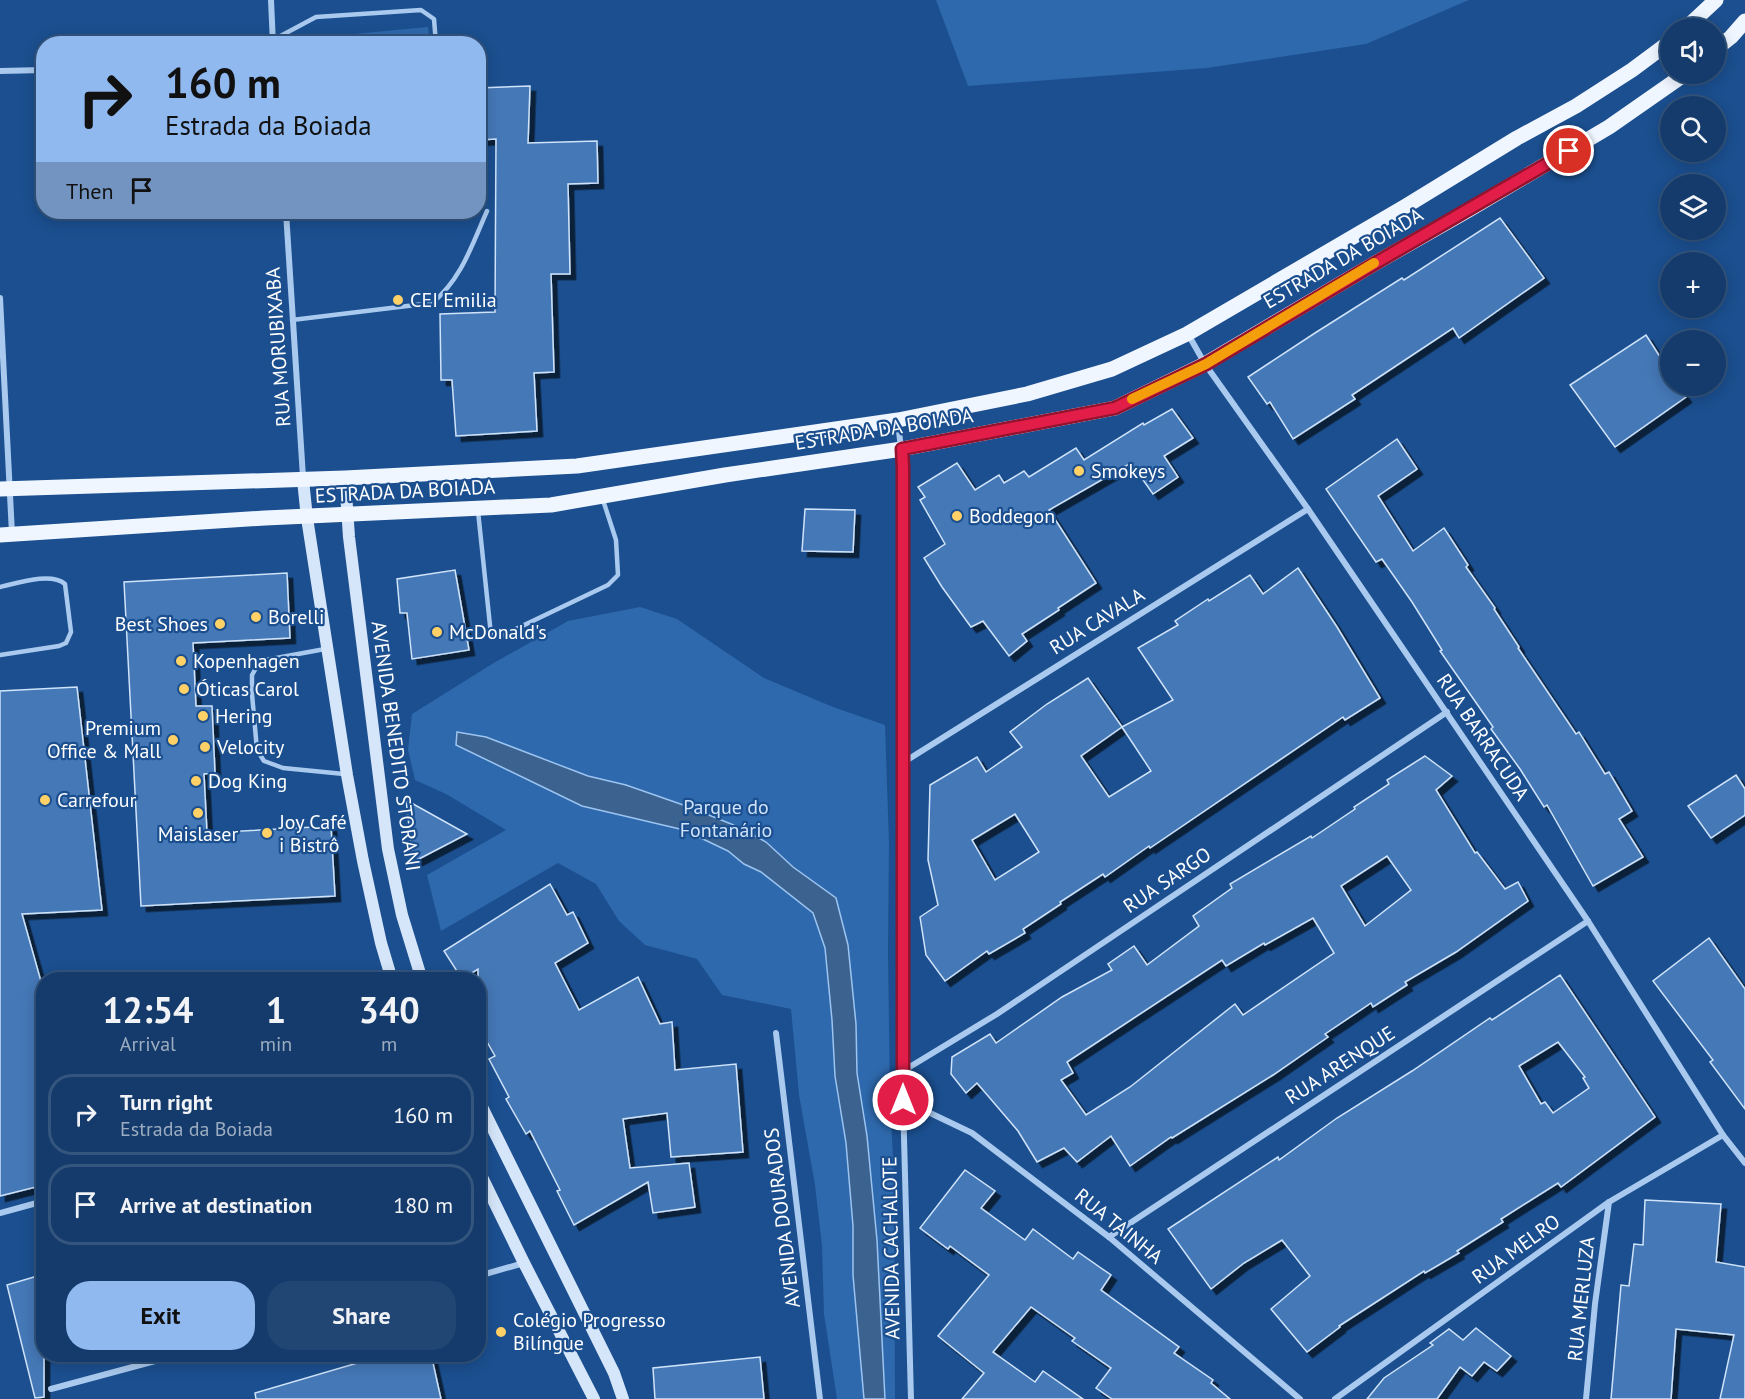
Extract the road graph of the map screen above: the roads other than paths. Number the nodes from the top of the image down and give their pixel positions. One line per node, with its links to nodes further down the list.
1 (271, 0): 5 (street)
2 (1716, 0): 3 (main road)
3 (1697, 18)
4 (1745, 21): 8 (main road)
5 (273, 36)
6 (283, 36): 7 (lane)
7 (435, 36)
8 (1726, 41)
9 (1660, 49): 17 (main road, ESTRADA DA BOIADA)
10 (36, 70): 11 (street)
11 (0, 71)
12 (1671, 84): 18 (main road, ESTRADA DA BOIADA)
13 (286, 219): 16 (street, RUA MORUBIXABA)
14 (484, 219): 16 (lane)
15 (0, 298): 23 (street)
16 (292, 320): 22 (street, RUA MORUBIXABA)
17 (1187, 334): 18 (street, RUA BARRACUDA); 19 (main road, ESTRADA DA BOIADA)
18 (1206, 364): 20 (main road, ESTRADA DA BOIADA); 26 (street, RUA BARRACUDA)
19 (898, 420): 20 (street, AVENIDA CACHALOTE); 21 (main road, ESTRADA DA BOIADA)
20 (902, 449): 24 (main road, ESTRADA DA BOIADA); 34 (street, AVENIDA CACHALOTE)
21 (345, 478): 22 (main road, ESTRADA DA BOIADA); 27 (main road, AVENIDA BENEDITO STORANI)
22 (303, 480): 23 (main road, ESTRADA DA BOIADA); 28 (main road)
23 (4, 489): 29 (street)
24 (601, 496): 25 (main road, ESTRADA DA BOIADA); 25 (lane)
25 (478, 508): 27 (main road, ESTRADA DA BOIADA)
26 (1308, 508): 33 (street, RUA BARRACUDA); 34 (street, RUA CAVALA)
27 (349, 515): 28 (main road, ESTRADA DA BOIADA); 38 (main road, AVENIDA BENEDITO STORANI)
28 (307, 518): 29 (main road, ESTRADA DA BOIADA); 31 (main road)
29 (6, 535)
30 (0, 587): 32 (lane)
31 (327, 648): 35 (main road); 35 (lane)
32 (0, 655)
33 (1447, 712): 36 (street, RUA BARRACUDA); 40 (street, RUA SARGO)
34 (904, 762): 40 (street, AVENIDA CACHALOTE)
35 (347, 775): 37 (main road)
36 (1588, 921): 43 (street, RUA BARRACUDA); 49 (street, RUA ARENQUE)
37 (390, 972)
38 (420, 972)
39 (776, 1033): 56 (street, AVENIDA DOURADOS)
40 (903, 1071): 41 (street, AVENIDA CACHALOTE)
41 (903, 1100): 49 (street, RUA TAINHA); 57 (street, AVENIDA CACHALOTE)
42 (486, 1115): 55 (main road)
43 (1723, 1135): 44 (street, RUA BARRACUDA); 46 (street, RUA MELRO)
44 (1745, 1162)
45 (486, 1185): 50 (main road)
46 (1609, 1202): 59 (street, RUA MELRO); 60 (street, RUA MERLUZA)
47 (36, 1203): 48 (street)
48 (0, 1213)
49 (1109, 1237): 58 (street, RUA TAINHA)
50 (524, 1263): 51 (street); 54 (main road)
51 (486, 1273)
52 (151, 1362): 53 (street)
53 (51, 1389)
54 (594, 1399)
55 (623, 1399)
56 (820, 1399)
57 (911, 1399)
58 (1300, 1399)
59 (1335, 1399)
60 (1586, 1399)

